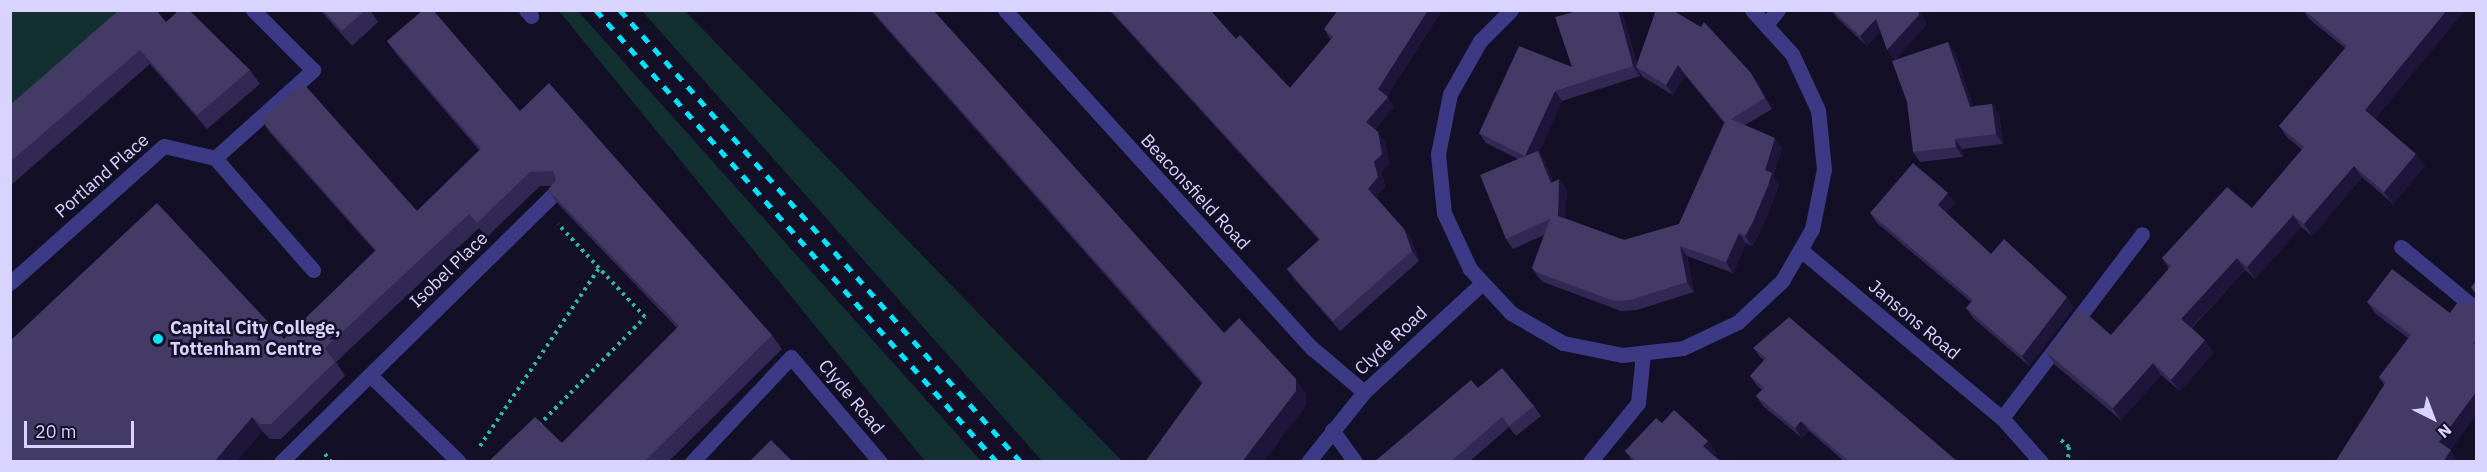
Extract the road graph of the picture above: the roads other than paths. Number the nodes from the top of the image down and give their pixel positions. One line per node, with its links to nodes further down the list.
1 (253, 10): 7 (street)
2 (1005, 10): 18 (street, Beaconsfield Road)
3 (1511, 10): 14 (street)
4 (1752, 10): 6 (street)
5 (1778, 10): 6 (street)
6 (1767, 24): 11 (street)
7 (215, 158): 12 (street); 13 (street, Portland Place)
8 (556, 192): 17 (street, Isobel Place)
9 (2142, 234): 19 (street)
10 (2401, 247): 15 (street)
11 (1802, 251): 16 (street); 19 (street, Jansons Road)
12 (313, 270)
13 (10, 283)
14 (1481, 284): 16 (street); 18 (street, Clyde Road)
15 (2476, 309)
16 (1643, 354): 27 (street)
17 (370, 375): 21 (street, Isobel Place); 22 (street)
18 (1364, 392): 20 (street, Clyde Road)
19 (2002, 418): 28 (street, Jansons Road)
20 (1332, 430): 25 (street, Clyde Road); 26 (street)
21 (280, 462)
22 (459, 462)
23 (692, 462): 24 (street, Clyde Road)
24 (880, 462)
25 (1308, 462)
26 (1355, 462)
27 (1590, 462)
28 (2042, 462)

